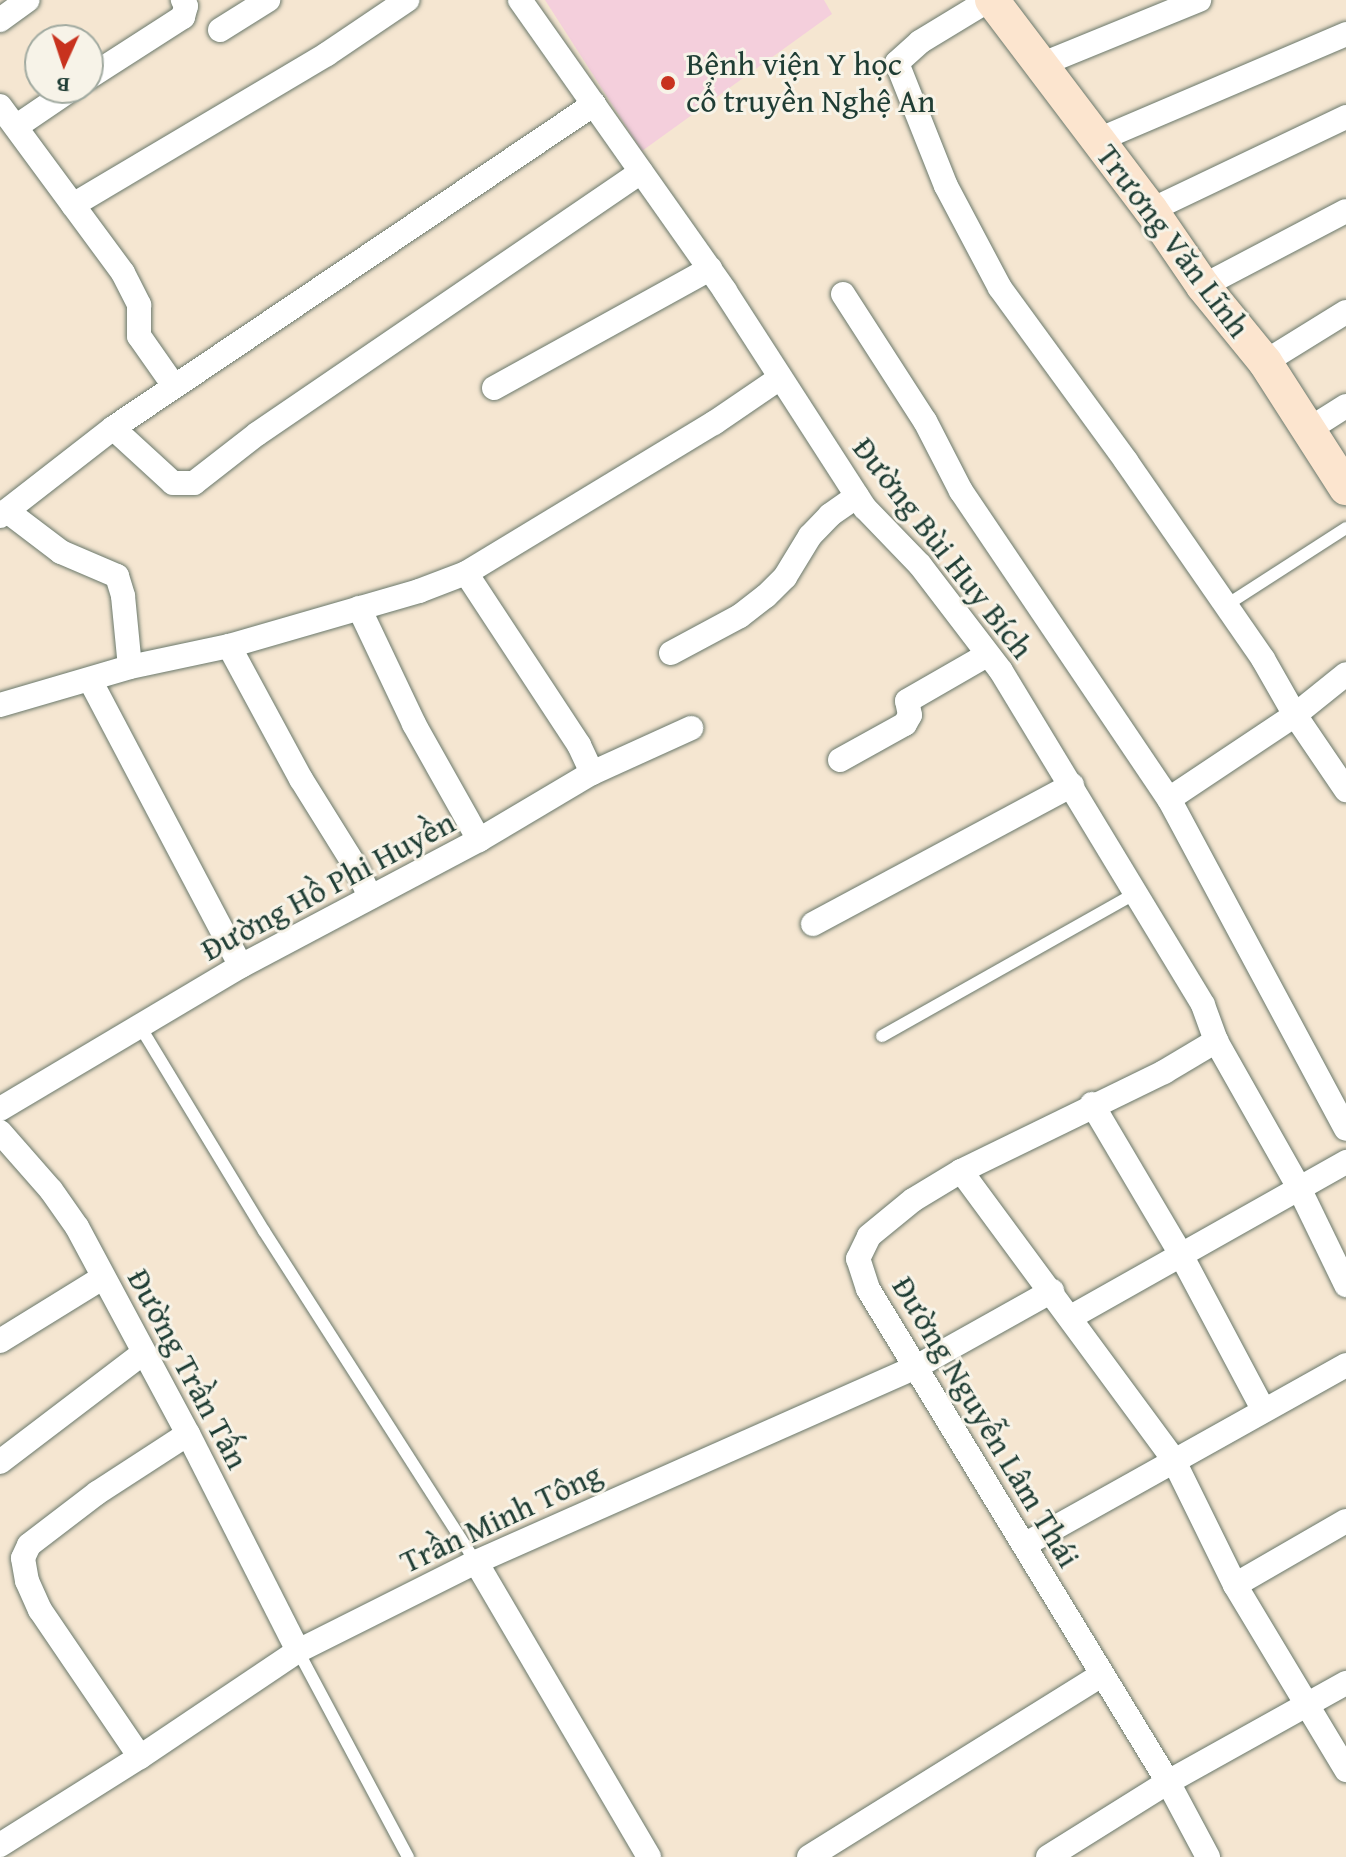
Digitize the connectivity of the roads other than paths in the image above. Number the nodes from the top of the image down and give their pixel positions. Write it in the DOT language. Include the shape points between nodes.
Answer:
graph roads {
  1 [pos="28,0"];
  2 [pos="183,0"];
  3 [pos="268,0"];
  4 [pos="407,0"];
  5 [pos="520,0"];
  6 [pos="990,0"];
  7 [pos="1199,0"];
  8 [pos="0,20"];
  9 [pos="220,30"];
  10 [pos="1346,34"];
  11 [pos="1040,65"];
  12 [pos="104,68"];
  13 [pos="49,104"];
  14 [pos="594,104"];
  15 [pos="0,106"];
  16 [pos="1346,117"];
  17 [pos="17,126"];
  18 [pos="1098,140"];
  19 [pos="641,172"];
  20 [pos="73,205"];
  21 [pos="1151,210"];
  22 [pos="1346,211"];
  23 [pos="710,269"];
  24 [pos="1203,286"];
  25 [pos="843,294"];
  26 [pos="1346,312"];
  27 [pos="1265,362"];
  28 [pos="780,378"];
  29 [pos="174,386"];
  30 [pos="494,388"];
  31 [pos="1346,406"];
  32 [pos="113,428"];
  33 [pos="1308,430"];
  34 [pos="1346,488"];
  35 [pos="857,496"];
  36 [pos="4,513"];
  37 [pos="1346,528"];
  38 [pos="466,573"];
  39 [pos="1225,606"];
  40 [pos="359,608"];
  41 [pos="229,646"];
  42 [pos="671,653"];
  43 [pos="987,655"];
  44 [pos="130,667"];
  45 [pos="1346,674"];
  46 [pos="90,680"];
  47 [pos="0,705"];
  48 [pos="1295,715"];
  49 [pos="691,728"];
  50 [pos="840,760"];
  51 [pos="592,773"];
  52 [pos="1072,785"];
  53 [pos="1346,790"];
  54 [pos="1169,799"];
  55 [pos="479,840"];
  56 [pos="1138,892"];
  57 [pos="370,897"];
  58 [pos="813,924"];
  59 [pos="241,966"];
  60 [pos="141,1028"];
  61 [pos="882,1036"];
  62 [pos="1216,1041"];
  63 [pos="1092,1104"];
  64 [pos="0,1109"];
  65 [pos="1346,1129"];
  66 [pos="0,1132"];
  67 [pos="1346,1162"];
  68 [pos="961,1171"];
  69 [pos="1299,1188"];
  70 [pos="1180,1253"];
  71 [pos="102,1278"];
  72 [pos="1346,1285"];
  73 [pos="1052,1291"];
  74 [pos="1071,1317"];
  75 [pos="0,1341"];
  76 [pos="143,1353"];
  77 [pos="1346,1365"];
  78 [pos="916,1367"];
  79 [pos="1263,1409"];
  80 [pos="188,1434"];
  81 [pos="1173,1459"];
  82 [pos="0,1462"];
  83 [pos="1346,1521"];
  84 [pos="1024,1545"];
  85 [pos="476,1562"];
  86 [pos="1235,1585"];
  87 [pos="298,1651"];
  88 [pos="1101,1675"];
  89 [pos="1346,1683"];
  90 [pos="1308,1706"];
  91 [pos="140,1757"];
  92 [pos="1346,1770"];
  93 [pos="1168,1782"];
  94 [pos="2,1839"];
  95 [pos="408,1857"];
  96 [pos="649,1857"];
  97 [pos="809,1857"];
  98 [pos="1048,1857"];
  99 [pos="1208,1857"];
  1 -- 8 [label="street"];
  2 -- 12 [label="street" via="183,17"];
  3 -- 9 [label="street"];
  4 -- 20 [label="street" via="327,54"];
  5 -- 14 [label="street, Đường Bùi Huy Bích"];
  6 -- 11 [label="street, Trương Văn Lĩnh"];
  6 -- 39 [label="street" via="906,53 897,63 901,78 946,186 1000,288"];
  7 -- 11 [label="street"];
  10 -- 18 [label="street"];
  11 -- 18 [label="street, Trương Văn Lĩnh"];
  13 -- 17 [label="street"];
  14 -- 19 [label="street, Đường Bùi Huy Bích"];
  14 -- 29 [label="street"];
  15 -- 17 [label="street"];
  16 -- 21 [label="street"];
  17 -- 20 [label="street"];
  18 -- 21 [label="street, Trương Văn Lĩnh"];
  19 -- 23 [label="street, Đường Bùi Huy Bích"];
  19 -- 32 [label="street" via="257,434 194,483 173,483"];
  20 -- 29 [label="street" via="135,293 139,336"];
  21 -- 24 [label="street, Trương Văn Lĩnh"];
  22 -- 24 [label="street"];
  23 -- 28 [label="street, Đường Bùi Huy Bích"];
  23 -- 30 [label="street"];
  24 -- 27 [label="street, Trương Văn Lĩnh"];
  25 -- 54 [label="street" via="925,421 961,491"];
  26 -- 27 [label="street"];
  27 -- 33 [label="street, Trương Văn Lĩnh"];
  28 -- 35 [label="street, Đường Bùi Huy Bích"];
  28 -- 38 [label="street"];
  29 -- 32 [label="street"];
  31 -- 33 [label="street"];
  32 -- 36 [label="street"];
  33 -- 34 [label="street, Trương Văn Lĩnh"];
  35 -- 42 [label="street" via="810,536 785,577 766,596"];
  35 -- 43 [label="street, Đường Bùi Huy Bích" via="941,590"];
  36 -- 44 [label="street" via="61,552 117,576"];
  37 -- 39 [label="lane"];
  38 -- 40 [label="street"];
  38 -- 51 [label="street"];
  39 -- 48 [label="street"];
  40 -- 41 [label="street"];
  40 -- 55 [label="street" via="414,724"];
  41 -- 44 [label="street"];
  41 -- 57 [label="street"];
  43 -- 50 [label="street" via="907,701 910,715 905,724"];
  43 -- 52 [label="street, Đường Bùi Huy Bích"];
  44 -- 46 [label="street"];
  45 -- 48 [label="street"];
  46 -- 47 [label="street"];
  46 -- 59 [label="street"];
  48 -- 53 [label="street"];
  48 -- 54 [label="street"];
  49 -- 51 [label="street, Đường Hồ Phi Huyền"];
  51 -- 55 [label="street, Đường Hồ Phi Huyền"];
  52 -- 56 [label="street, Đường Bùi Huy Bích"];
  52 -- 58 [label="street"];
  54 -- 65 [label="street"];
  55 -- 57 [label="street, Đường Hồ Phi Huyền"];
  56 -- 61 [label="lane"];
  56 -- 62 [label="street, Đường Bùi Huy Bích" via="1203,1005"];
  57 -- 59 [label="street, Đường Hồ Phi Huyền"];
  59 -- 60 [label="street, Đường Hồ Phi Huyền"];
  60 -- 64 [label="street, Đường Hồ Phi Huyền"];
  60 -- 85 [label="lane"];
  62 -- 63 [label="street, Đường Nguyễn Lâm Thái" via="1164,1072"];
  62 -- 69 [label="street, Đường Bùi Huy Bích"];
  63 -- 68 [label="street, Đường Nguyễn Lâm Thái"];
  63 -- 70 [label="street"];
  66 -- 71 [label="street, Đường Trần Tấn" via="77,1227"];
  67 -- 69 [label="street"];
  68 -- 73 [label="street"];
  68 -- 78 [label="street, Đường Nguyễn Lâm Thái" via="913,1200 869,1236 858,1259 868,1289"];
  69 -- 70 [label="street"];
  69 -- 72 [label="street, Đường Bùi Huy Bích"];
  70 -- 74 [label="street"];
  70 -- 79 [label="street"];
  71 -- 75 [label="street"];
  71 -- 76 [label="street, Đường Trần Tấn"];
  73 -- 74 [label="street"];
  73 -- 78 [label="street, Trần Minh Tông"];
  74 -- 81 [label="street"];
  76 -- 80 [label="street, Đường Trần Tấn"];
  76 -- 82 [label="street"];
  77 -- 79 [label="street"];
  78 -- 84 [label="street, Đường Nguyễn Lâm Thái"];
  78 -- 85 [label="street, Trần Minh Tông"];
  79 -- 81 [label="street"];
  80 -- 87 [label="street, Đường Trần Tấn"];
  80 -- 91 [label="street" via="97,1493 29,1545 23,1558 40,1610"];
  81 -- 84 [label="street"];
  81 -- 86 [label="street"];
  83 -- 86 [label="street"];
  84 -- 88 [label="street, Đường Nguyễn Lâm Thái"];
  85 -- 87 [label="street, Trần Minh Tông"];
  85 -- 96 [label="street"];
  86 -- 90 [label="street"];
  87 -- 91 [label="street, Trần Minh Tông"];
  87 -- 95 [label="lane"];
  88 -- 93 [label="street, Đường Nguyễn Lâm Thái"];
  88 -- 97 [label="street"];
  89 -- 90 [label="street"];
  90 -- 92 [label="street"];
  90 -- 93 [label="street"];
  91 -- 94 [label="street, Trần Minh Tông"];
  93 -- 98 [label="street"];
  93 -- 99 [label="street, Đường Nguyễn Lâm Thái"];
}
